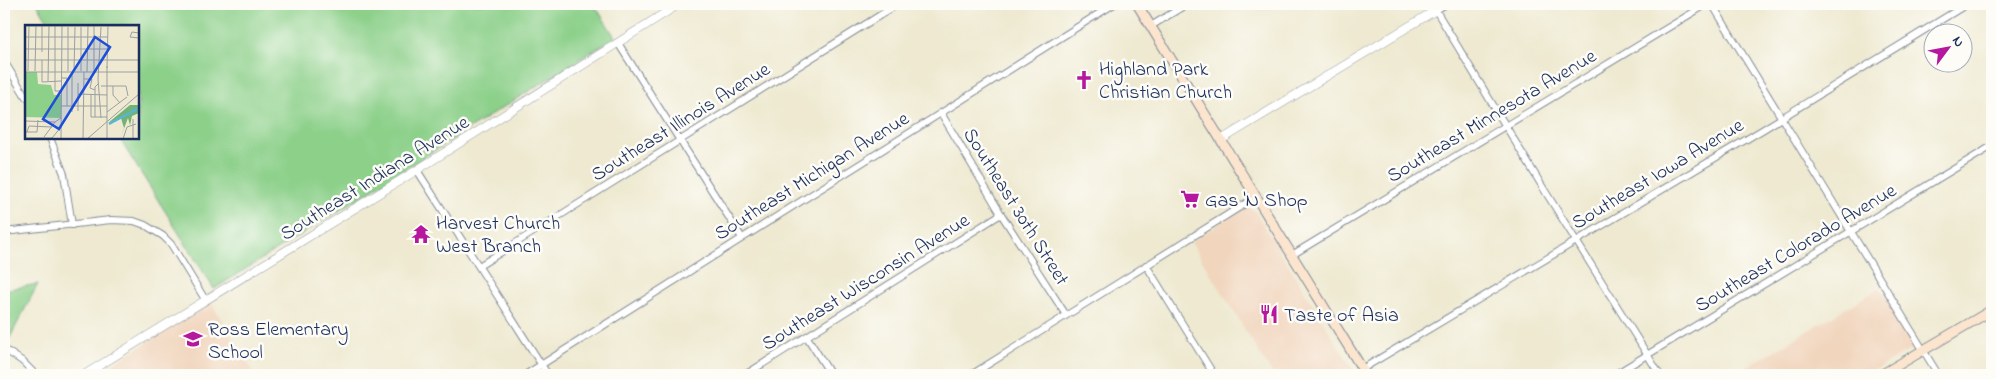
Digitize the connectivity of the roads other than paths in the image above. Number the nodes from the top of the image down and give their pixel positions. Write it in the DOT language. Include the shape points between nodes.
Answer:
graph roads {
  1 [pos="676,4"];
  2 [pos="898,4"];
  3 [pos="1114,4"];
  4 [pos="1137,4"];
  5 [pos="1187,4"];
  6 [pos="1446,4"];
  7 [pos="1707,4"];
  8 [pos="1712,4"];
  9 [pos="1966,4"];
  10 [pos="1989,4"];
  11 [pos="1434,7"];
  12 [pos="1992,10"];
  13 [pos="1151,26"];
  14 [pos="618,43"];
  15 [pos="4,60"];
  16 [pos="25,95"];
  17 [pos="941,112"];
  18 [pos="1782,118"];
  19 [pos="1505,126"];
  20 [pos="50,139"];
  21 [pos="680,140"];
  22 [pos="1221,140"];
  23 [pos="1992,146"];
  24 [pos="417,170"];
  25 [pos="1256,197"];
  26 [pos="1001,214"];
  27 [pos="72,225"];
  28 [pos="4,232"];
  29 [pos="1851,232"];
  30 [pos="742,238"];
  31 [pos="1575,240"];
  32 [pos="1292,255"];
  33 [pos="1146,265"];
  34 [pos="479,266"];
  35 [pos="206,301"];
  36 [pos="1992,310"];
  37 [pos="1066,315"];
  38 [pos="807,337"];
  39 [pos="4,350"];
  40 [pos="1924,350"];
  41 [pos="1648,355"];
  42 [pos="542,365"];
  43 [pos="1936,371"];
  44 [pos="1364,372"];
  45 [pos="36,375"];
  46 [pos="84,375"];
  47 [pos="525,375"];
  48 [pos="548,375"];
  49 [pos="745,375"];
  50 [pos="830,375"];
  51 [pos="970,375"];
  52 [pos="1214,375"];
  53 [pos="1614,375"];
  54 [pos="1660,375"];
  55 [pos="1881,375"];
  1 -- 14 [label="street, Southeast Indiana Avenue"];
  2 -- 21 [label="street, Southeast Illinois Avenue"];
  3 -- 17 [label="street, Southeast Michigan Avenue"];
  4 -- 13 [label="main road"];
  5 -- 13 [label="street"];
  6 -- 11 [label="street"];
  7 -- 19 [label="street, Southeast Minnesota Avenue"];
  8 -- 18 [label="street"];
  9 -- 18 [label="street, Southeast Iowa Avenue"];
  10 -- 12 [label="street"];
  11 -- 19 [label="street"];
  11 -- 22 [label="street"];
  13 -- 22 [label="main road"];
  14 -- 21 [label="street"];
  14 -- 24 [label="street, Southeast Indiana Avenue"];
  15 -- 16 [label="street"];
  17 -- 26 [label="street, Southeast 30th Street"];
  17 -- 30 [label="street, Southeast Michigan Avenue"];
  18 -- 29 [label="street"];
  18 -- 31 [label="street, Southeast Iowa Avenue"];
  19 -- 31 [label="street"];
  19 -- 32 [label="street, Southeast Minnesota Avenue"];
  20 -- 27 [label="street" via="64,174"];
  21 -- 30 [label="street"];
  21 -- 34 [label="street, Southeast Illinois Avenue"];
  22 -- 25 [label="main road"];
  23 -- 29 [label="street, Southeast Colorado Avenue"];
  24 -- 34 [label="street"];
  24 -- 35 [label="street, Southeast Indiana Avenue"];
  25 -- 32 [label="main road"];
  25 -- 33 [label="street"];
  26 -- 37 [label="street, Southeast 30th Street"];
  26 -- 38 [label="street, Southeast Wisconsin Avenue"];
  27 -- 28 [label="street"];
  27 -- 35 [label="street" via="121,220 153,228 171,244"];
  29 -- 40 [label="street"];
  29 -- 41 [label="street, Southeast Colorado Avenue"];
  30 -- 42 [label="street, Southeast Michigan Avenue"];
  31 -- 41 [label="street"];
  31 -- 44 [label="street, Southeast Iowa Avenue"];
  32 -- 44 [label="main road"];
  33 -- 37 [label="street"];
  33 -- 52 [label="street"];
  34 -- 42 [label="street"];
  35 -- 46 [label="street, Southeast Indiana Avenue"];
  36 -- 40 [label="main road"];
  37 -- 51 [label="street"];
  38 -- 49 [label="street, Southeast Wisconsin Avenue"];
  38 -- 50 [label="street"];
  39 -- 45 [label="street"];
  40 -- 43 [label="street"];
  40 -- 55 [label="main road"];
  41 -- 53 [label="street, Southeast Colorado Avenue"];
  41 -- 54 [label="street"];
  42 -- 47 [label="street, Southeast Michigan Avenue"];
  42 -- 48 [label="street"];
}
